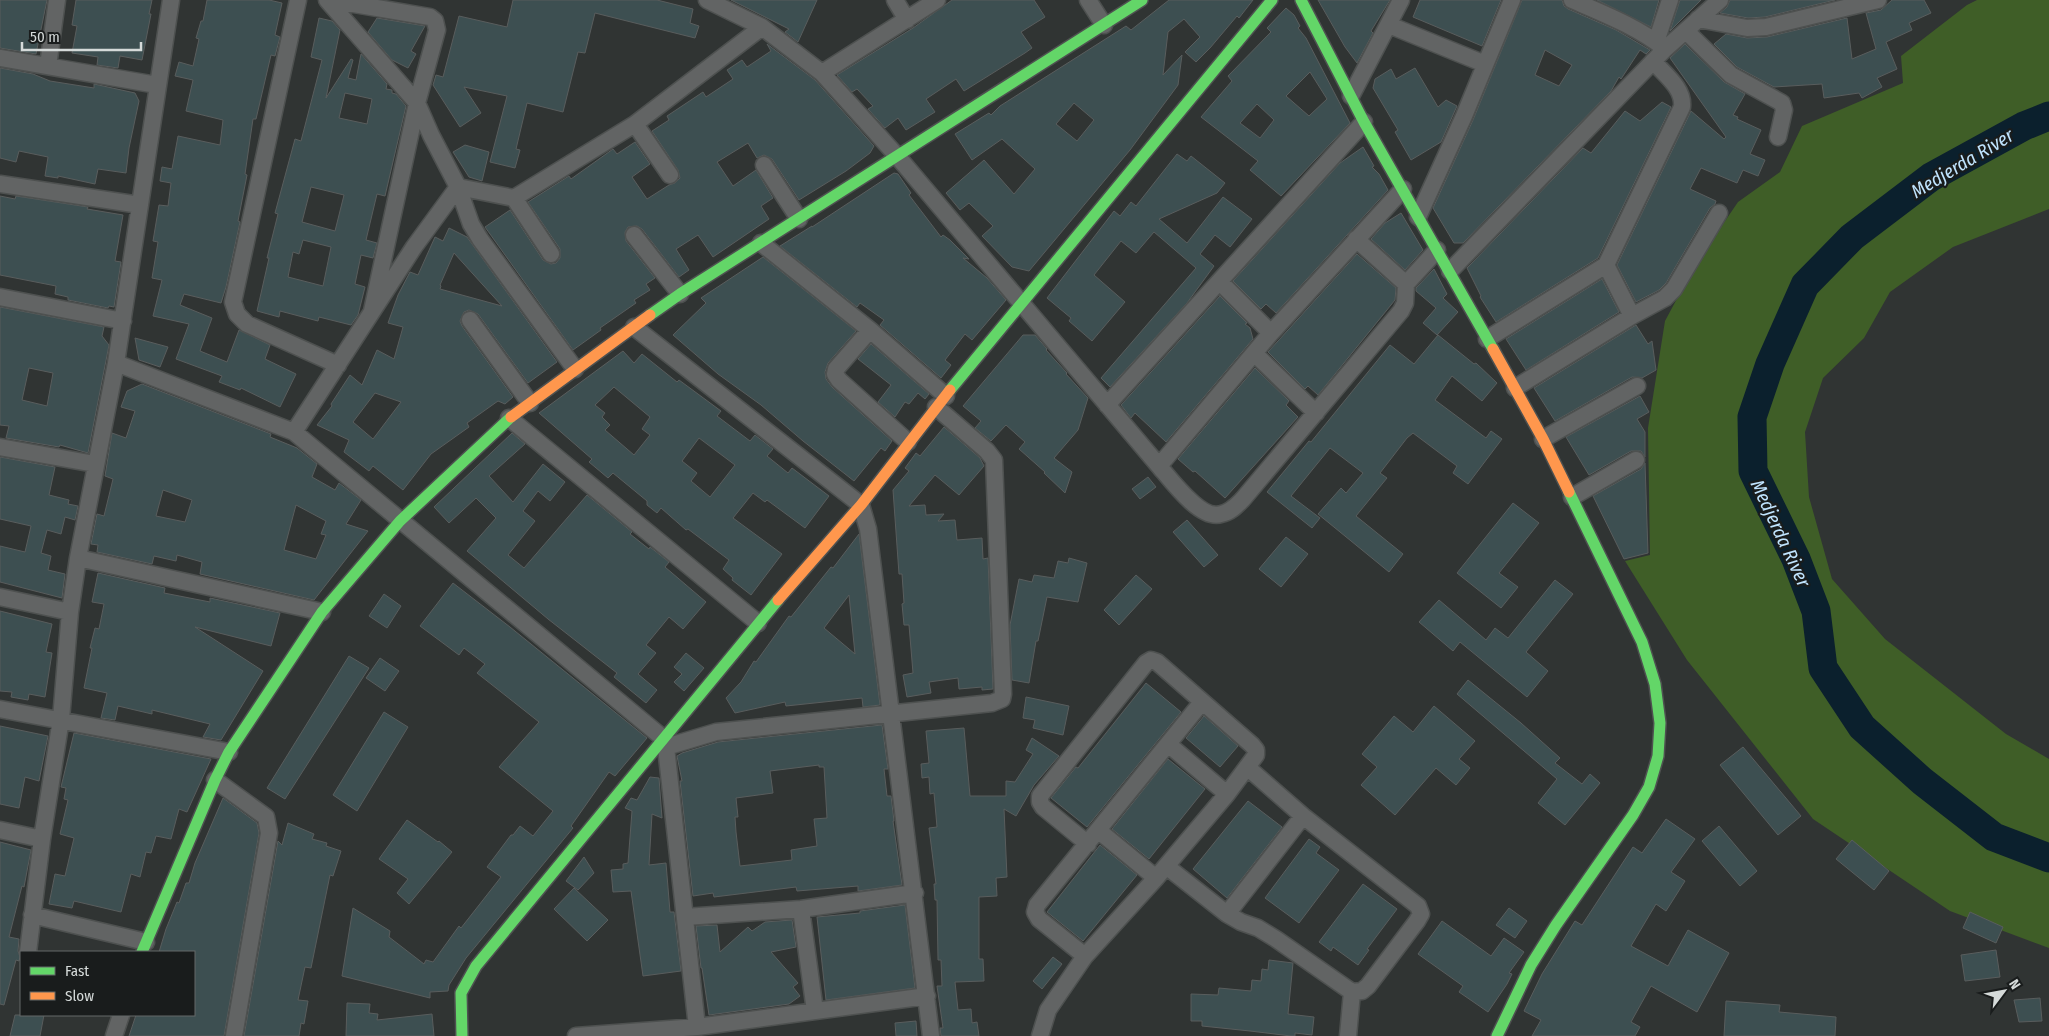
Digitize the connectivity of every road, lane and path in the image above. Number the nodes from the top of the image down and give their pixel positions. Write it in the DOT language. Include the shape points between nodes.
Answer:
graph roads {
  1 [pos="57,0"];
  2 [pos="171,0"];
  3 [pos="298,0"];
  4 [pos="328,0"];
  5 [pos="707,0"];
  6 [pos="895,0"];
  7 [pos="937,0"];
  8 [pos="1088,0"];
  9 [pos="1142,0"];
  10 [pos="1272,0"];
  11 [pos="1301,0"];
  12 [pos="1401,0"];
  13 [pos="1512,0"];
  14 [pos="1572,0"];
  15 [pos="1670,0"];
  16 [pos="1720,0"];
  17 [pos="1878,0"];
  18 [pos="1698,19"];
  19 [pos="907,20"];
  20 [pos="1104,24"];
  21 [pos="1389,25"];
  22 [pos="762,27"];
  23 [pos="1686,31"];
  24 [pos="1660,46"];
  25 [pos="0,58"];
  26 [pos="1653,61"];
  27 [pos="1485,64"];
  28 [pos="48,66"];
  29 [pos="822,73"];
  30 [pos="157,84"];
  31 [pos="1351,96"];
  32 [pos="416,103"];
  33 [pos="1364,122"];
  34 [pos="634,124"];
  35 [pos="1778,137"];
  36 [pos="898,157"];
  37 [pos="764,165"];
  38 [pos="670,175"];
  39 [pos="0,184"];
  40 [pos="458,187"];
  41 [pos="1403,189"];
  42 [pos="514,198"];
  43 [pos="140,205"];
  44 [pos="1719,213"];
  45 [pos="1418,217"];
  46 [pos="799,219"];
  47 [pos="634,235"];
  48 [pos="1356,239"];
  49 [pos="761,243"];
  50 [pos="1437,250"];
  51 [pos="551,254"];
  52 [pos="1606,265"];
  53 [pos="1450,271"];
  54 [pos="1220,282"];
  55 [pos="1406,284"];
  56 [pos="680,294"];
  57 [pos="0,297"];
  58 [pos="1021,302"];
  59 [pos="372,311"];
  60 [pos="1632,316"];
  61 [pos="470,320"];
  62 [pos="122,321"];
  63 [pos="634,326"];
  64 [pos="870,330"];
  65 [pos="1271,333"];
  66 [pos="1487,339"];
  67 [pos="1255,354"];
  68 [pos="116,363"];
  69 [pos="338,366"];
  70 [pos="575,369"];
  71 [pos="1637,386"];
  72 [pos="1515,388"];
  73 [pos="941,401"];
  74 [pos="530,403"];
  75 [pos="1107,405"];
  76 [pos="1316,413"];
  77 [pos="509,418"];
  78 [pos="294,432"];
  79 [pos="1543,439"];
  80 [pos="908,442"];
  81 [pos="0,447"];
  82 [pos="1636,460"];
  83 [pos="95,464"];
  84 [pos="1159,466"];
  85 [pos="1572,497"];
  86 [pos="861,505"];
  87 [pos="400,521"];
  88 [pos="78,558"];
  89 [pos="0,597"];
  90 [pos="70,612"];
  91 [pos="322,612"];
  92 [pos="758,623"];
  93 [pos="1202,702"];
  94 [pos="0,709"];
  95 [pos="891,713"];
  96 [pos="61,719"];
  97 [pos="664,743"];
  98 [pos="1168,744"];
  99 [pos="229,752"];
  100 [pos="1248,767"];
  101 [pos="215,780"];
  102 [pos="1227,794"];
  103 [pos="1303,816"];
  104 [pos="0,830"];
  105 [pos="1099,831"];
  106 [pos="42,839"];
  107 [pos="1088,844"];
  108 [pos="1161,872"];
  109 [pos="915,893"];
  110 [pos="801,909"];
  111 [pos="1227,914"];
  112 [pos="32,915"];
  113 [pos="685,917"];
  114 [pos="144,947"];
  115 [pos="28,951"];
  116 [pos="1085,956"];
  117 [pos="1352,992"];
  118 [pos="927,996"];
  119 [pos="815,1011"];
  120 [pos="121,1016"];
  121 [pos="697,1027"];
  122 [pos="114,1036"];
  123 [pos="234,1036"];
  124 [pos="462,1036"];
  125 [pos="576,1036"];
  126 [pos="931,1036"];
  127 [pos="1040,1036"];
  128 [pos="1348,1036"];
  129 [pos="1497,1036"];
  1 -- 28 [label="street"];
  2 -- 30 [label="street"];
  3 -- 69 [label="street" via="234,302 237,314 247,324"];
  4 -- 32 [label="street"];
  4 -- 32 [label="street" via="430,17 435,22 437,30"];
  5 -- 22 [label="street"];
  6 -- 19 [label="street"];
  7 -- 19 [label="street"];
  8 -- 20 [label="street"];
  9 -- 20 [label="street"];
  10 -- 58 [label="street"];
  11 -- 31 [label="street"];
  12 -- 21 [label="street"];
  13 -- 27 [label="street"];
  14 -- 24 [label="street"];
  15 -- 24 [label="street"];
  16 -- 18 [label="street"];
  17 -- 18 [label="street" via="1766,27 1747,28"];
  18 -- 23 [label="street"];
  19 -- 29 [label="street"];
  20 -- 36 [label="street"];
  21 -- 27 [label="street"];
  21 -- 31 [label="street"];
  22 -- 29 [label="street"];
  22 -- 34 [label="street"];
  23 -- 24 [label="street"];
  23 -- 35 [label="street" via="1731,75 1782,103 1784,110"];
  24 -- 26 [label="street"];
  25 -- 28 [label="street"];
  26 -- 52 [label="street" via="1679,90 1683,98 1682,107"];
  26 -- 53 [label="street"];
  27 -- 45 [label="street"];
  28 -- 30 [label="street"];
  29 -- 36 [label="street"];
  30 -- 43 [label="street"];
  31 -- 33 [label="street"];
  32 -- 40 [label="street"];
  32 -- 59 [label="street"];
  33 -- 41 [label="street"];
  33 -- 54 [label="street"];
  34 -- 38 [label="street"];
  34 -- 42 [label="street"];
  36 -- 46 [label="street"];
  36 -- 58 [label="street"];
  37 -- 46 [label="street"];
  39 -- 43 [label="street"];
  40 -- 42 [label="street"];
  40 -- 59 [label="street"];
  40 -- 70 [label="street" via="480,239"];
  41 -- 45 [label="street"];
  41 -- 48 [label="street"];
  42 -- 51 [label="street"];
  43 -- 62 [label="street"];
  44 -- 60 [label="street" via="1674,289 1665,298"];
  45 -- 50 [label="street"];
  46 -- 49 [label="street"];
  47 -- 56 [label="street"];
  48 -- 55 [label="street"];
  48 -- 65 [label="street"];
  49 -- 56 [label="street"];
  49 -- 64 [label="street"];
  50 -- 53 [label="street"];
  50 -- 55 [label="street"];
  52 -- 60 [label="street"];
  52 -- 66 [label="street"];
  53 -- 66 [label="street"];
  54 -- 65 [label="street"];
  54 -- 75 [label="street"];
  55 -- 76 [label="street" via="1401,311"];
  56 -- 63 [label="street"];
  57 -- 62 [label="street"];
  58 -- 73 [label="street"];
  58 -- 75 [label="street"];
  59 -- 69 [label="street"];
  60 -- 72 [label="street"];
  61 -- 74 [label="street"];
  62 -- 68 [label="street"];
  63 -- 70 [label="street"];
  63 -- 86 [label="street"];
  64 -- 73 [label="street"];
  64 -- 80 [label="street" via="835,374"];
  65 -- 67 [label="street"];
  66 -- 72 [label="street"];
  67 -- 76 [label="street"];
  67 -- 84 [label="street"];
  68 -- 78 [label="street"];
  68 -- 83 [label="street"];
  69 -- 78 [label="street"];
  70 -- 74 [label="street"];
  71 -- 79 [label="street"];
  72 -- 79 [label="street"];
  73 -- 80 [label="street"];
  73 -- 95 [label="street" via="994,460 1003,694 1002,699 992,703"];
  74 -- 77 [label="street"];
  75 -- 84 [label="street"];
  76 -- 84 [label="street" via="1244,498 1233,509 1220,515 1205,512 1192,503"];
  77 -- 87 [label="street"];
  77 -- 92 [label="street"];
  78 -- 87 [label="street"];
  79 -- 85 [label="street"];
  80 -- 86 [label="street"];
  81 -- 83 [label="street"];
  82 -- 85 [label="street"];
  83 -- 88 [label="street"];
  85 -- 129 [label="street" via="1642,642 1656,693 1660,723 1658,756 1649,787 1633,815 1531,965"];
  86 -- 92 [label="street"];
  86 -- 95 [label="street" via="868,529"];
  87 -- 91 [label="street"];
  87 -- 97 [label="street"];
  88 -- 90 [label="street"];
  88 -- 91 [label="street"];
  89 -- 90 [label="street"];
  90 -- 96 [label="street"];
  91 -- 99 [label="street"];
  92 -- 97 [label="street"];
  93 -- 98 [label="street"];
  93 -- 100 [label="street" via="1256,750"];
  93 -- 107 [label="street" via="1157,662 1151,660 1140,671 1040,796 1043,807"];
  94 -- 96 [label="street"];
  95 -- 97 [label="street" via="716,732"];
  95 -- 109 [label="street"];
  96 -- 99 [label="street"];
  96 -- 106 [label="street"];
  97 -- 113 [label="street"];
  97 -- 124 [label="street" via="476,966 461,992"];
  98 -- 102 [label="street"];
  98 -- 105 [label="street"];
  99 -- 101 [label="street"];
  100 -- 102 [label="street"];
  100 -- 103 [label="street"];
  101 -- 114 [label="street"];
  101 -- 123 [label="street" via="266,817 269,833"];
  102 -- 108 [label="street"];
  103 -- 111 [label="street"];
  103 -- 117 [label="street" via="1412,899 1421,914 1368,986 1362,991"];
  104 -- 106 [label="street"];
  105 -- 107 [label="street"];
  105 -- 108 [label="street"];
  106 -- 112 [label="street"];
  107 -- 116 [label="street" via="1037,905 1035,912"];
  108 -- 111 [label="street"];
  108 -- 116 [label="street"];
  109 -- 110 [label="street"];
  109 -- 118 [label="street"];
  110 -- 113 [label="street"];
  110 -- 119 [label="street"];
  111 -- 117 [label="street" via="1276,939"];
  112 -- 114 [label="street"];
  112 -- 115 [label="street"];
  113 -- 121 [label="street"];
  116 -- 127 [label="street" via="1048,1010"];
  117 -- 128 [label="street"];
  118 -- 119 [label="street"];
  118 -- 126 [label="street"];
  119 -- 121 [label="street"];
  120 -- 122 [label="street"];
  121 -- 125 [label="street"];
}
